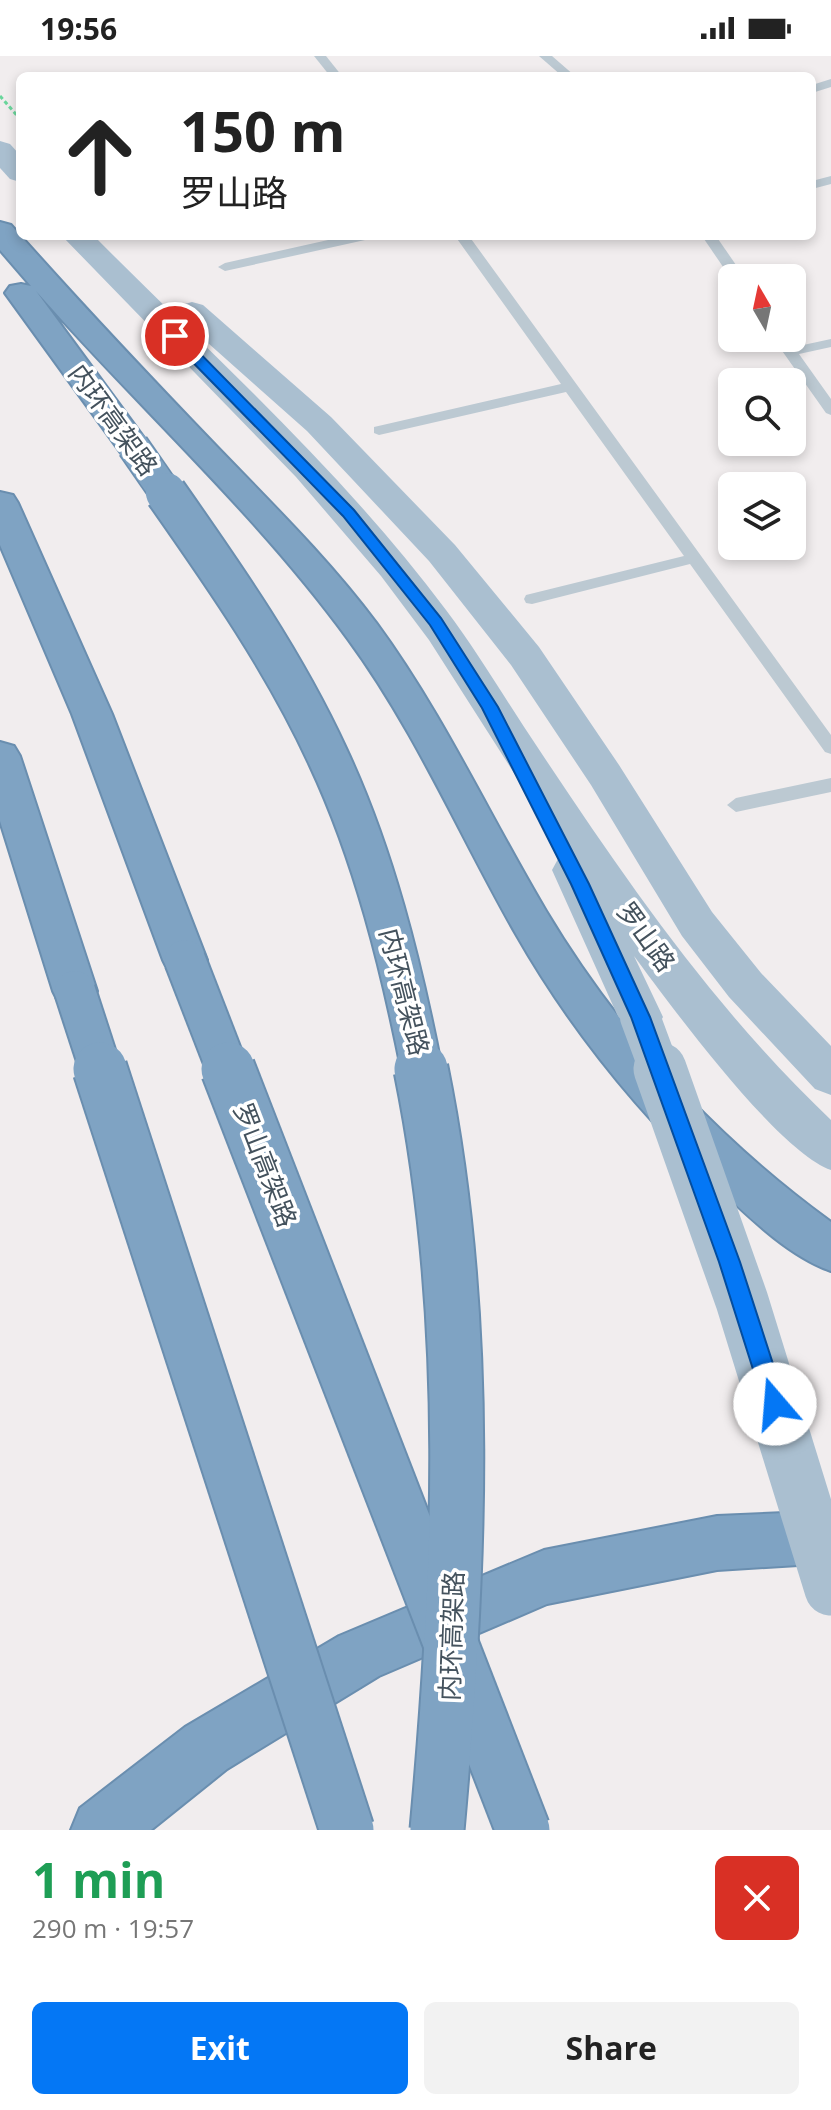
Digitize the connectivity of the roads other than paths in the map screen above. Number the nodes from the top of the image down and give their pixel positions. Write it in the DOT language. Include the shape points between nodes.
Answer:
graph roads {
  1 [pos="320,56"];
  2 [pos="545,56"];
  3 [pos="333,72"];
  4 [pos="564,72"];
  5 [pos="9,125"];
  6 [pos="16,156"];
  7 [pos="0,231"];
  8 [pos="81,240"];
  9 [pos="117,240"];
  10 [pos="347,240"];
  11 [pos="465,240"];
  12 [pos="712,240"];
  13 [pos="0,261"];
  14 [pos="728,264"];
  15 [pos="225,267"];
  16 [pos="831,343"];
  17 [pos="806,348"];
  18 [pos="790,352"];
  19 [pos="572,386"];
  20 [pos="831,410"];
  21 [pos="379,430"];
  22 [pos="0,503"];
  23 [pos="695,558"];
  24 [pos="532,599"];
  25 [pos="490,707"];
  26 [pos="831,748"];
  27 [pos="0,756"];
  28 [pos="831,785"];
  29 [pos="736,805"];
  30 [pos="831,1076"];
  31 [pos="831,1150"];
  32 [pos="831,1250"];
  33 [pos="831,1537"];
  34 [pos="831,1589"];
  35 [pos="102,1830"];
  36 [pos="347,1830"];
  37 [pos="437,1830"];
  38 [pos="523,1830"];
  1 -- 3 [label="lane"];
  2 -- 4 [label="lane"];
  5 -- 6 [label="main road"];
  7 -- 32 [label="highway" via="319,577 363,633 410,704 532,923 604,1033 656,1097 719,1161"];
  8 -- 25 [label="main road, 罗山路" via="348,513 435,622"];
  9 -- 30 [label="main road" via="319,424 442,553 525,656 697,924 745,985"];
  10 -- 15 [label="lane"];
  11 -- 19 [label="lane"];
  12 -- 14 [label="lane"];
  13 -- 37 [label="highway, 内环高架路, bridge" via="217,566 290,682 329,758 387,922 429,1106 454,1319 457,1508 448,1722"];
  16 -- 17 [label="lane"];
  18 -- 20 [label="lane"];
  19 -- 21 [label="lane"];
  19 -- 23 [label="lane"];
  22 -- 38 [label="highway, 罗山高架路, bridge" via="92,714"];
  23 -- 24 [label="lane"];
  23 -- 26 [label="lane"];
  25 -- 31 [label="main road, 罗山路" via="687,993"];
  25 -- 34 [label="main road, bridge" via="640,1017 729,1262"];
  27 -- 36 [label="highway, bridge"];
  28 -- 29 [label="lane"];
  33 -- 35 [label="highway" via="717,1543 544,1577 359,1656 206,1748"];
}
